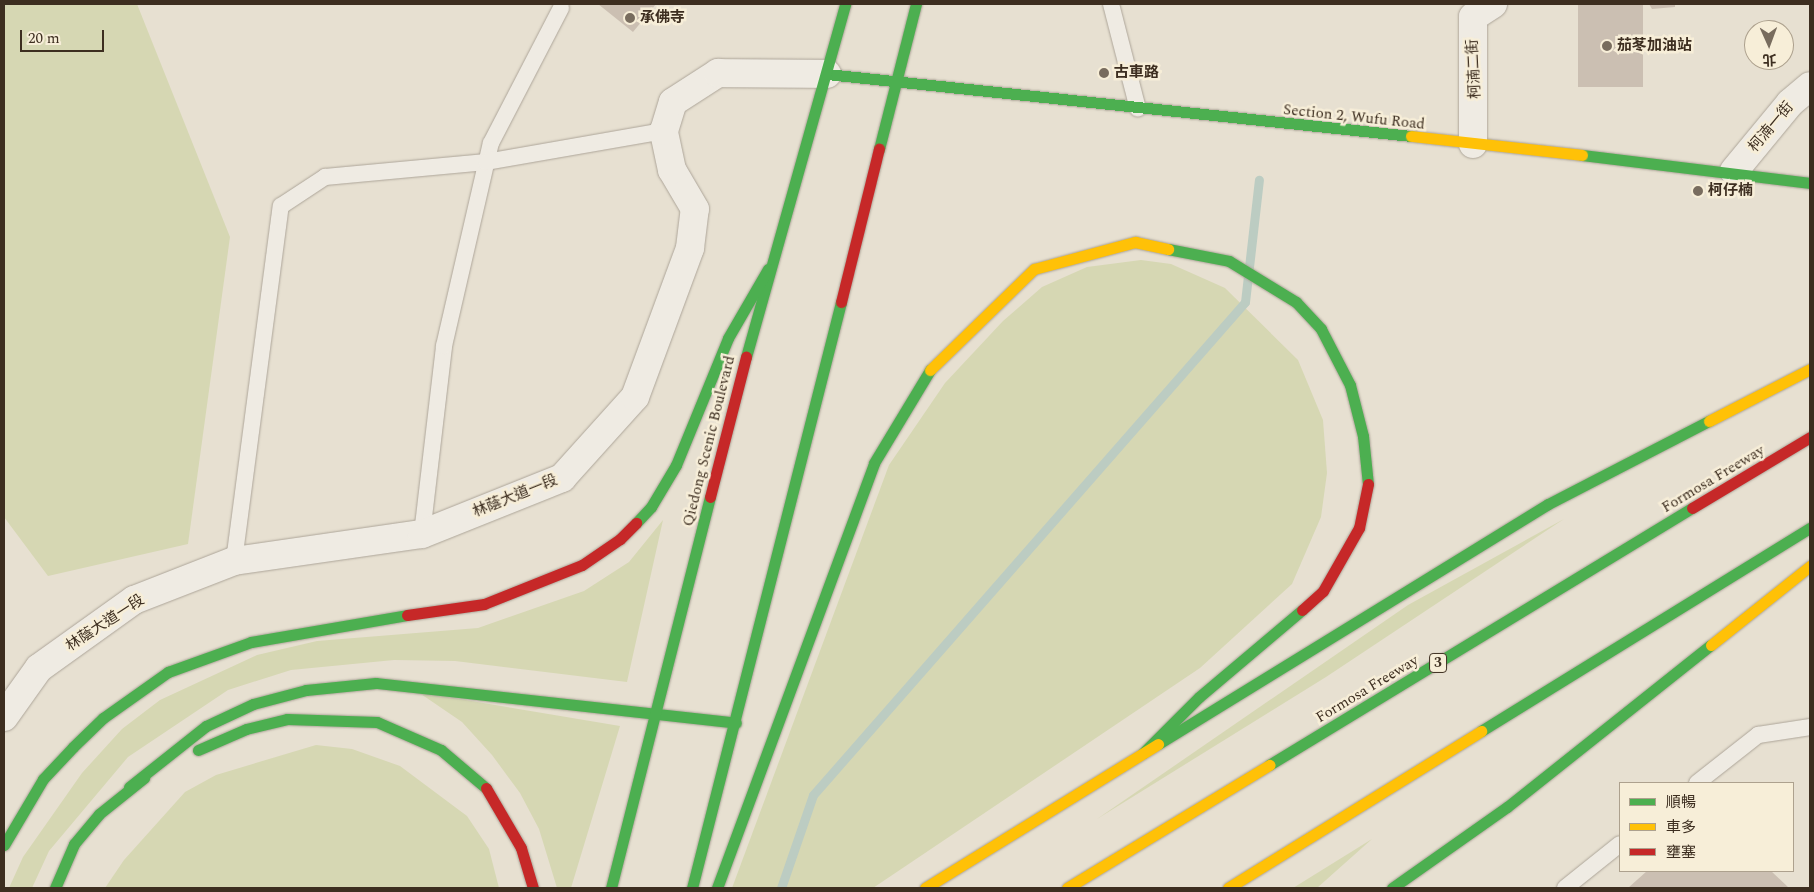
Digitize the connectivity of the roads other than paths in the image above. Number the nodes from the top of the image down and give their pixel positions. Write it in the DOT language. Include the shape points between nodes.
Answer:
graph roads {
  1 [pos="845,4"];
  2 [pos="916,4"];
  3 [pos="1112,4"];
  4 [pos="1493,4"];
  5 [pos="561,8"];
  6 [pos="827,74"];
  7 [pos="895,84"];
  8 [pos="1810,86"];
  9 [pos="1138,110"];
  10 [pos="664,131"];
  11 [pos="1473,144"];
  12 [pos="486,162"];
  13 [pos="1734,171"];
  14 [pos="1810,183"];
  15 [pos="768,269"];
  16 [pos="1810,368"];
  17 [pos="1810,437"];
  18 [pos="1810,528"];
  19 [pos="422,534"];
  20 [pos="234,561"];
  21 [pos="1810,566"];
  22 [pos="656,712"];
  23 [pos="4,717"];
  24 [pos="736,723"];
  25 [pos="1810,727"];
  26 [pos="1143,752"];
  27 [pos="1698,782"];
  28 [pos="128,787"];
  29 [pos="4,845"];
  30 [pos="1619,845"];
  31 [pos="54,888"];
  32 [pos="534,888"];
  33 [pos="611,888"];
  34 [pos="692,888"];
  35 [pos="717,888"];
  36 [pos="925,888"];
  37 [pos="1067,888"];
  38 [pos="1228,888"];
  39 [pos="1392,888"];
  40 [pos="1565,888"];
  1 -- 6 [label="main road, Qiedong Scenic Boulevard"];
  2 -- 7 [label="main road"];
  3 -- 9 [label="lane"];
  4 -- 11 [label="street, 柯湳二街" via="1473,17"];
  5 -- 12 [label="lane" via="491,143"];
  6 -- 7 [label="main road, Section 2, Wufu Road"];
  6 -- 10 [label="street, 林蔭大道一段" via="718,72 673,102"];
  6 -- 15 [label="main road, Qiedong Scenic Boulevard"];
  7 -- 9 [label="main road, Section 2, Wufu Road"];
  7 -- 24 [label="main road"];
  8 -- 13 [label="street, 柯湳一街" via="1790,103"];
  9 -- 11 [label="main road, Section 2, Wufu Road"];
  10 -- 12 [label="lane"];
  10 -- 19 [label="street, 林蔭大道一段" via="672,170 695,209 690,248 635,397 562,478"];
  11 -- 13 [label="main road, Section 2, Wufu Road"];
  12 -- 19 [label="lane" via="444,346"];
  12 -- 20 [label="lane" via="325,177 281,206"];
  13 -- 14 [label="main road, Section 2, Wufu Road"];
  15 -- 22 [label="main road, Qiedong Scenic Boulevard"];
  15 -- 29 [label="main road" via="728,338 676,465 651,507 620,540 582,565 484,604 297,632 251,642 168,672 103,718 73,747 43,779"];
  16 -- 26 [label="main road" via="1548,504"];
  17 -- 37 [label="main road, Formosa Freeway / 3"];
  18 -- 38 [label="main road"];
  19 -- 20 [label="street, 林蔭大道一段"];
  20 -- 23 [label="street, 林蔭大道一段" via="134,600 38,668"];
  21 -- 39 [label="main road" via="1507,807"];
  22 -- 24 [label="main road"];
  22 -- 28 [label="main road" via="376,682 306,690 253,704 206,726"];
  22 -- 33 [label="main road, Qiedong Scenic Boulevard"];
  24 -- 34 [label="main road"];
  25 -- 27 [label="lane" via="1758,735"];
  26 -- 35 [label="main road" via="1199,697 1267,644 1323,591 1350,548 1367,506 1367,459 1350,384 1321,329 1296,302 1229,261 1135,242 1034,269 933,366 874,463"];
  26 -- 36 [label="main road"];
  28 -- 31 [label="main road" via="74,844"];
  28 -- 32 [label="main road" via="208,746 266,723 316,717 378,722 441,750 490,791 521,848"];
  30 -- 40 [label="lane"];
}
